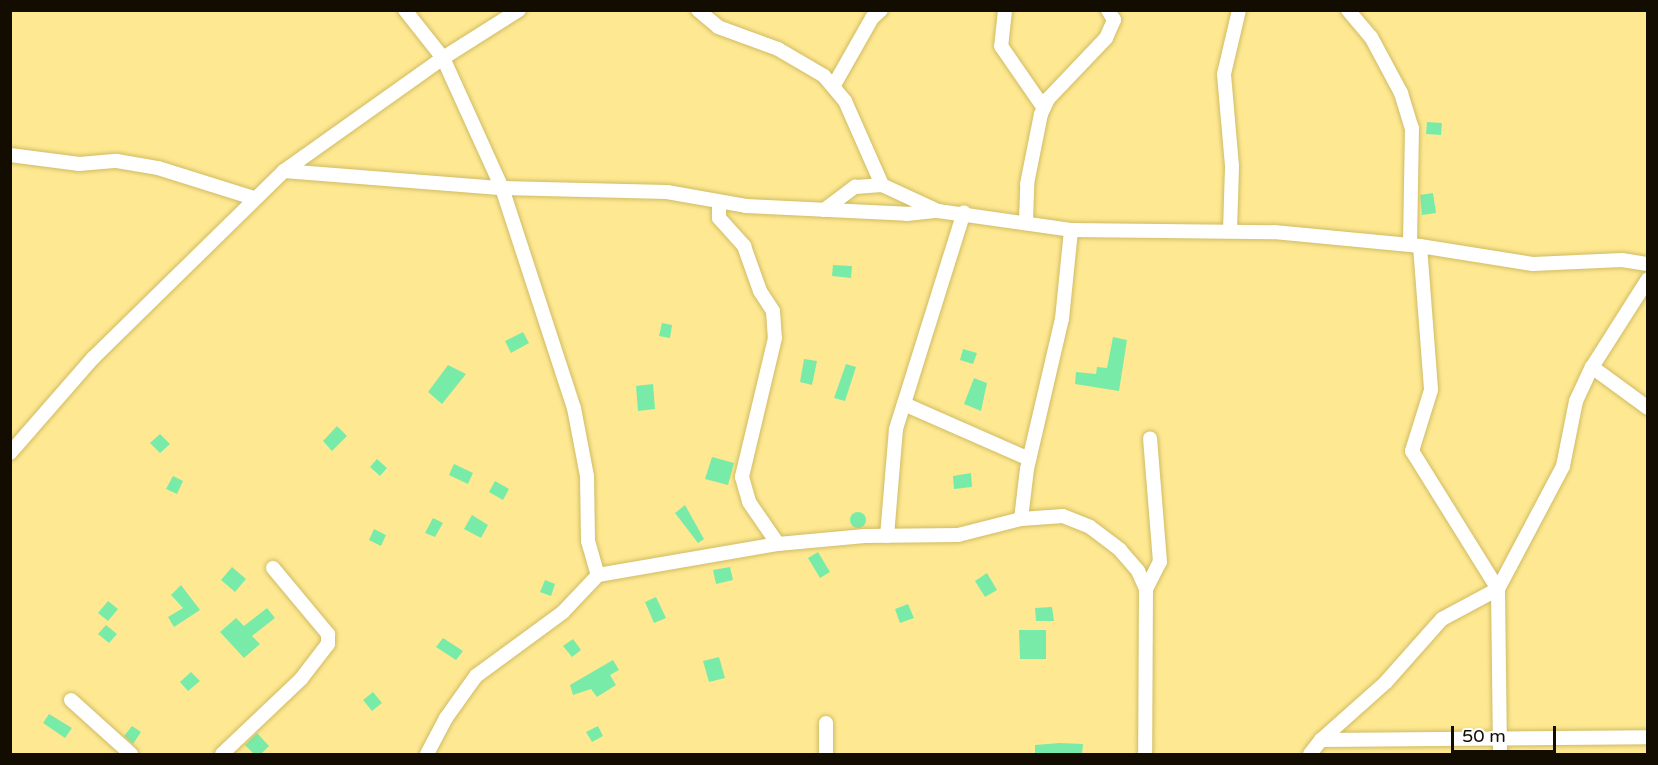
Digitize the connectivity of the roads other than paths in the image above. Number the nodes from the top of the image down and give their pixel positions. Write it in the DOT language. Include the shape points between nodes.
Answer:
graph roads {
  1 [pos="405,10"];
  2 [pos="519,10"];
  3 [pos="698,10"];
  4 [pos="881,10"];
  5 [pos="1005,10"];
  6 [pos="1108,10"];
  7 [pos="1239,10"];
  8 [pos="1348,10"];
  9 [pos="443,58"];
  10 [pos="834,85"];
  11 [pos="1044,108"];
  12 [pos="10,155"];
  13 [pos="284,171"];
  14 [pos="882,185"];
  15 [pos="502,188"];
  16 [pos="254,198"];
  17 [pos="719,203"];
  18 [pos="824,210"];
  19 [pos="938,211"];
  20 [pos="964,212"];
  21 [pos="1026,221"];
  22 [pos="1071,230"];
  23 [pos="1230,231"];
  24 [pos="1415,246"];
  25 [pos="1647,264"];
  26 [pos="1647,279"];
  27 [pos="1592,367"];
  28 [pos="904,404"];
  29 [pos="1647,408"];
  30 [pos="1149,438"];
  31 [pos="10,453"];
  32 [pos="1029,459"];
  33 [pos="1021,519"];
  34 [pos="887,536"];
  35 [pos="778,544"];
  36 [pos="273,568"];
  37 [pos="598,575"];
  38 [pos="1146,589"];
  39 [pos="1498,589"];
  40 [pos="72,700"];
  41 [pos="826,723"];
  42 [pos="1647,737"];
  43 [pos="1500,738"];
  44 [pos="1321,740"];
  45 [pos="131,754"];
  46 [pos="222,754"];
  47 [pos="427,754"];
  48 [pos="826,754"];
  49 [pos="1145,754"];
  50 [pos="1311,754"];
  51 [pos="1500,754"];
  1 -- 9 [label="street"];
  2 -- 9 [label="street"];
  3 -- 10 [label="street" via="718,27 778,49"];
  4 -- 10 [label="street" via="872,18"];
  5 -- 11 [label="street" via="1001,46"];
  6 -- 11 [label="street" via="1114,20 1106,38"];
  7 -- 23 [label="street" via="1224,74 1232,166"];
  8 -- 24 [label="street" via="1371,37 1401,93 1412,128"];
  9 -- 13 [label="street"];
  9 -- 15 [label="street"];
  10 -- 14 [label="street"];
  11 -- 21 [label="street" via="1031,154"];
  12 -- 16 [label="street" via="79,164 117,161 159,168"];
  13 -- 15 [label="street"];
  13 -- 16 [label="street"];
  14 -- 18 [label="street" via="855,187"];
  14 -- 19 [label="street"];
  15 -- 17 [label="street" via="656,191"];
  15 -- 37 [label="street" via="574,408 587,476 588,542"];
  16 -- 31 [label="street" via="93,358"];
  17 -- 18 [label="street"];
  17 -- 35 [label="street" via="719,218 744,246 760,291 773,311 775,338 742,477 749,502"];
  18 -- 19 [label="street" via="908,214"];
  19 -- 20 [label="street"];
  20 -- 21 [label="street"];
  20 -- 28 [label="street"];
  21 -- 22 [label="street"];
  22 -- 23 [label="street"];
  22 -- 32 [label="street" via="1062,319"];
  23 -- 24 [label="street"];
  24 -- 25 [label="street" via="1533,264 1622,260"];
  24 -- 39 [label="street" via="1431,390 1412,451"];
  26 -- 27 [label="street"];
  27 -- 29 [label="street"];
  27 -- 39 [label="street" via="1576,401 1563,466"];
  28 -- 32 [label="street"];
  28 -- 34 [label="street" via="896,429"];
  30 -- 38 [label="street" via="1160,562"];
  32 -- 33 [label="street"];
  33 -- 34 [label="street" via="958,535"];
  33 -- 38 [label="street" via="1063,516 1090,527 1120,550 1138,571"];
  34 -- 35 [label="street"];
  35 -- 37 [label="street"];
  36 -- 46 [label="street" via="328,634 328,644 301,679"];
  37 -- 47 [label="street" via="563,612 476,676 446,718"];
  38 -- 49 [label="street"];
  39 -- 43 [label="street"];
  39 -- 44 [label="street" via="1442,619 1386,682"];
  40 -- 45 [label="street"];
  41 -- 48 [label="street"];
  42 -- 43 [label="street"];
  43 -- 44 [label="street"];
  43 -- 51 [label="street"];
  44 -- 50 [label="street"];
}
